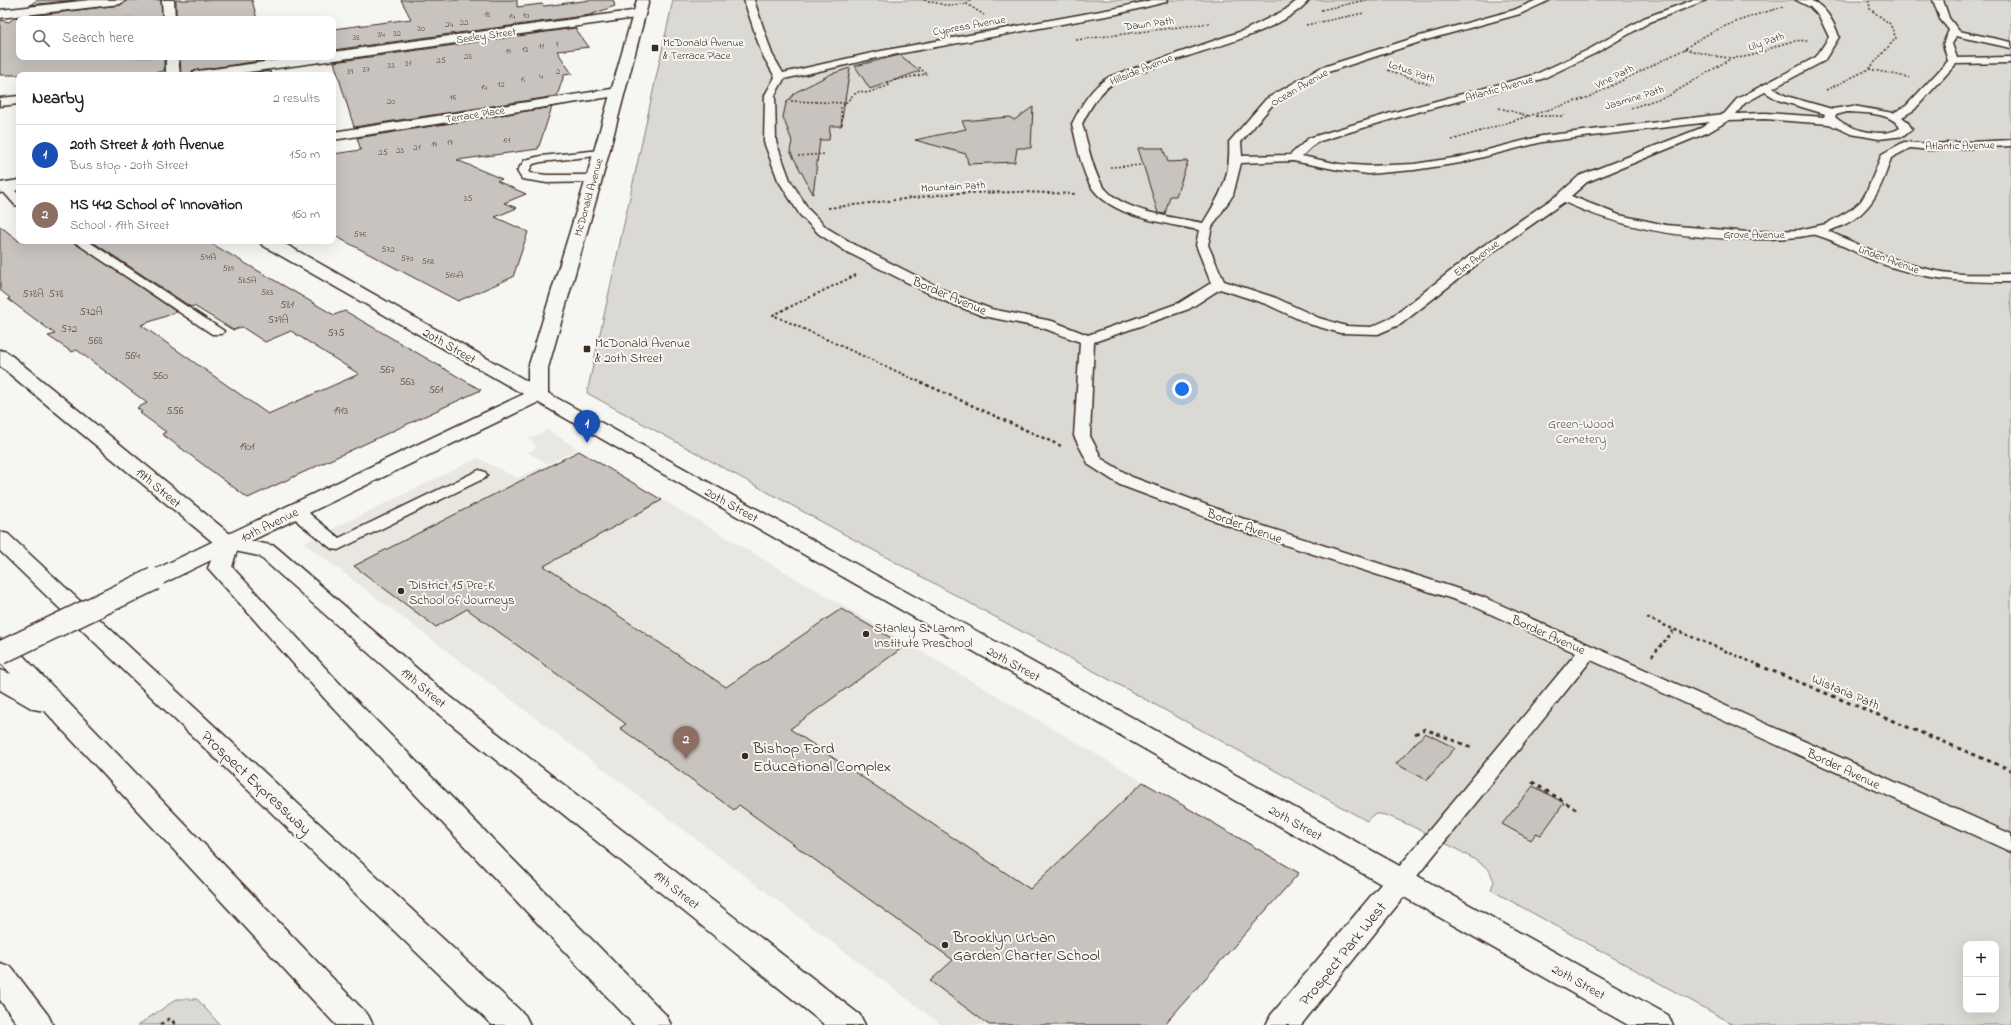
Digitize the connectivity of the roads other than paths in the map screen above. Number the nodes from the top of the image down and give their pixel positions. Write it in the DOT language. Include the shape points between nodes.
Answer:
graph roads {
  1 [pos="16,0"];
  2 [pos="120,0"];
  3 [pos="168,0"];
  4 [pos="749,0"];
  5 [pos="1163,0"];
  6 [pos="1304,0"];
  7 [pos="1545,0"];
  8 [pos="1701,0"];
  9 [pos="1938,0"];
  10 [pos="1803,1"];
  11 [pos="641,7"];
  12 [pos="0,13"];
  13 [pos="169,16"];
  14 [pos="1954,33"];
  15 [pos="2011,45"];
  16 [pos="336,56"];
  17 [pos="172,60"];
  18 [pos="307,60"];
  19 [pos="2011,60"];
  20 [pos="1953,62"];
  21 [pos="173,72"];
  22 [pos="220,72"];
  23 [pos="780,77"];
  24 [pos="1766,88"];
  25 [pos="618,92"];
  26 [pos="16,100"];
  27 [pos="0,102"];
  28 [pos="1727,116"];
  29 [pos="1831,117"];
  30 [pos="1894,117"];
  31 [pos="1897,135"];
  32 [pos="336,136"];
  33 [pos="2011,143"];
  34 [pos="1908,144"];
  35 [pos="602,153"];
  36 [pos="1293,158"];
  37 [pos="1236,160"];
  38 [pos="594,179"];
  39 [pos="8,186"];
  40 [pos="1563,197"];
  41 [pos="16,198"];
  42 [pos="1206,227"];
  43 [pos="1817,231"];
  44 [pos="84,244"];
  45 [pos="273,244"];
  46 [pos="2011,278"];
  47 [pos="1218,284"];
  48 [pos="217,331"];
  49 [pos="1087,340"];
  50 [pos="0,356"];
  51 [pos="538,395"];
  52 [pos="479,475"];
  53 [pos="297,510"];
  54 [pos="0,539"];
  55 [pos="228,543"];
  56 [pos="0,647"];
  57 [pos="1588,651"];
  58 [pos="0,653"];
  59 [pos="0,678"];
  60 [pos="60,713"];
  61 [pos="2011,844"];
  62 [pos="1401,880"];
  63 [pos="0,976"];
  64 [pos="37,1025"];
  65 [pos="357,1025"];
  66 [pos="514,1025"];
  67 [pos="655,1025"];
  68 [pos="849,1025"];
  69 [pos="1282,1025"];
  70 [pos="1657,1025"];
  1 -- 12 [label="main road"];
  2 -- 12 [label="main road"];
  3 -- 13 [label="main road"];
  4 -- 23 [label="lane" via="767,54"];
  5 -- 23 [label="lane, Cypress Avenue" via="1117,11 881,54"];
  6 -- 42 [label="lane, Hillside Avenue" via="1274,20 1109,80 1091,97 1077,124 1096,184 1113,202 1152,216"];
  7 -- 37 [label="lane, Ocean Avenue" via="1517,12 1423,38 1324,70 1270,100 1235,142"];
  8 -- 36 [label="lane, Atlantic Avenue" via="1647,20 1591,52 1538,77 1313,140"];
  9 -- 14 [label="lane"];
  10 -- 24 [label="lane" via="1821,12 1832,26 1834,37 1820,59"];
  11 -- 16 [label="main road, Seeley Street"];
  11 -- 25 [label="main road, McDonald Avenue"];
  14 -- 15 [label="lane"];
  14 -- 20 [label="lane" via="1948,40 1947,49"];
  17 -- 21 [label="main road"];
  18 -- 22 [label="main road"];
  19 -- 20 [label="lane"];
  20 -- 30 [label="lane" via="1910,108"];
  23 -- 49 [label="lane, Border Avenue" via="770,95 770,142 784,180 804,212 822,231 947,297 981,310 1047,324"];
  24 -- 28 [label="lane" via="1741,101"];
  24 -- 29 [label="lane" via="1782,98"];
  25 -- 32 [label="main road, Terrace Place"];
  25 -- 35 [label="main road, McDonald Avenue"];
  26 -- 27 [label="main road"];
  28 -- 29 [label="lane"];
  28 -- 36 [label="lane" via="1542,139 1460,160 1414,168 1368,170"];
  28 -- 40 [label="lane, Elm Avenue" via="1705,130 1583,179"];
  29 -- 30 [label="lane" via="1844,110 1859,109"];
  29 -- 31 [label="lane" via="1838,126 1860,133"];
  30 -- 31 [label="lane" via="1906,125 1906,129"];
  31 -- 34 [label="lane"];
  33 -- 34 [label="lane, Atlantic Avenue" via="1930,147"];
  34 -- 43 [label="lane, Grove Avenue" via="1886,156 1878,179 1863,207 1834,226"];
  35 -- 38 [label="main road, McDonald Avenue"];
  35 -- 38 [label="lane" via="535,160 526,165 523,171 526,176 538,178"];
  36 -- 37 [label="lane"];
  37 -- 42 [label="lane, Ocean Avenue" via="1226,195"];
  38 -- 51 [label="main road, McDonald Avenue" via="538,368"];
  39 -- 41 [label="lane"];
  40 -- 43 [label="lane, Grove Avenue" via="1624,221 1689,231 1760,235"];
  40 -- 47 [label="lane, Elm Avenue" via="1485,250 1396,321 1373,331 1345,330 1314,321 1271,301"];
  42 -- 47 [label="lane, Ocean Avenue" via="1202,245"];
  43 -- 46 [label="lane, Linden Avenue" via="1900,265 1925,272 1949,277"];
  44 -- 48 [label="lane"];
  45 -- 51 [label="main road, 20th Street"];
  47 -- 49 [label="lane" via="1184,306"];
  49 -- 57 [label="lane, Border Avenue" via="1082,436 1095,462 1126,481 1254,529 1477,601"];
  50 -- 55 [label="main road, 19th Street"];
  51 -- 53 [label="main road, 10th Avenue"];
  51 -- 62 [label="main road, 20th Street"];
  52 -- 53 [label="lane" via="338,545"];
  53 -- 55 [label="main road, 10th Avenue"];
  54 -- 66 [label="main road, Prospect Expressway"];
  55 -- 58 [label="main road, 10th Avenue, bridge"];
  55 -- 67 [label="main road" via="220,568 334,693"];
  55 -- 68 [label="main road, 19th Street" via="267,551 434,697"];
  56 -- 60 [label="main road"];
  57 -- 61 [label="lane, Border Avenue"];
  57 -- 62 [label="lane"];
  59 -- 60 [label="main road"];
  60 -- 65 [label="main road"];
  62 -- 69 [label="main road, Prospect Park West"];
  62 -- 70 [label="main road, 20th Street"];
  63 -- 64 [label="main road"];
}
